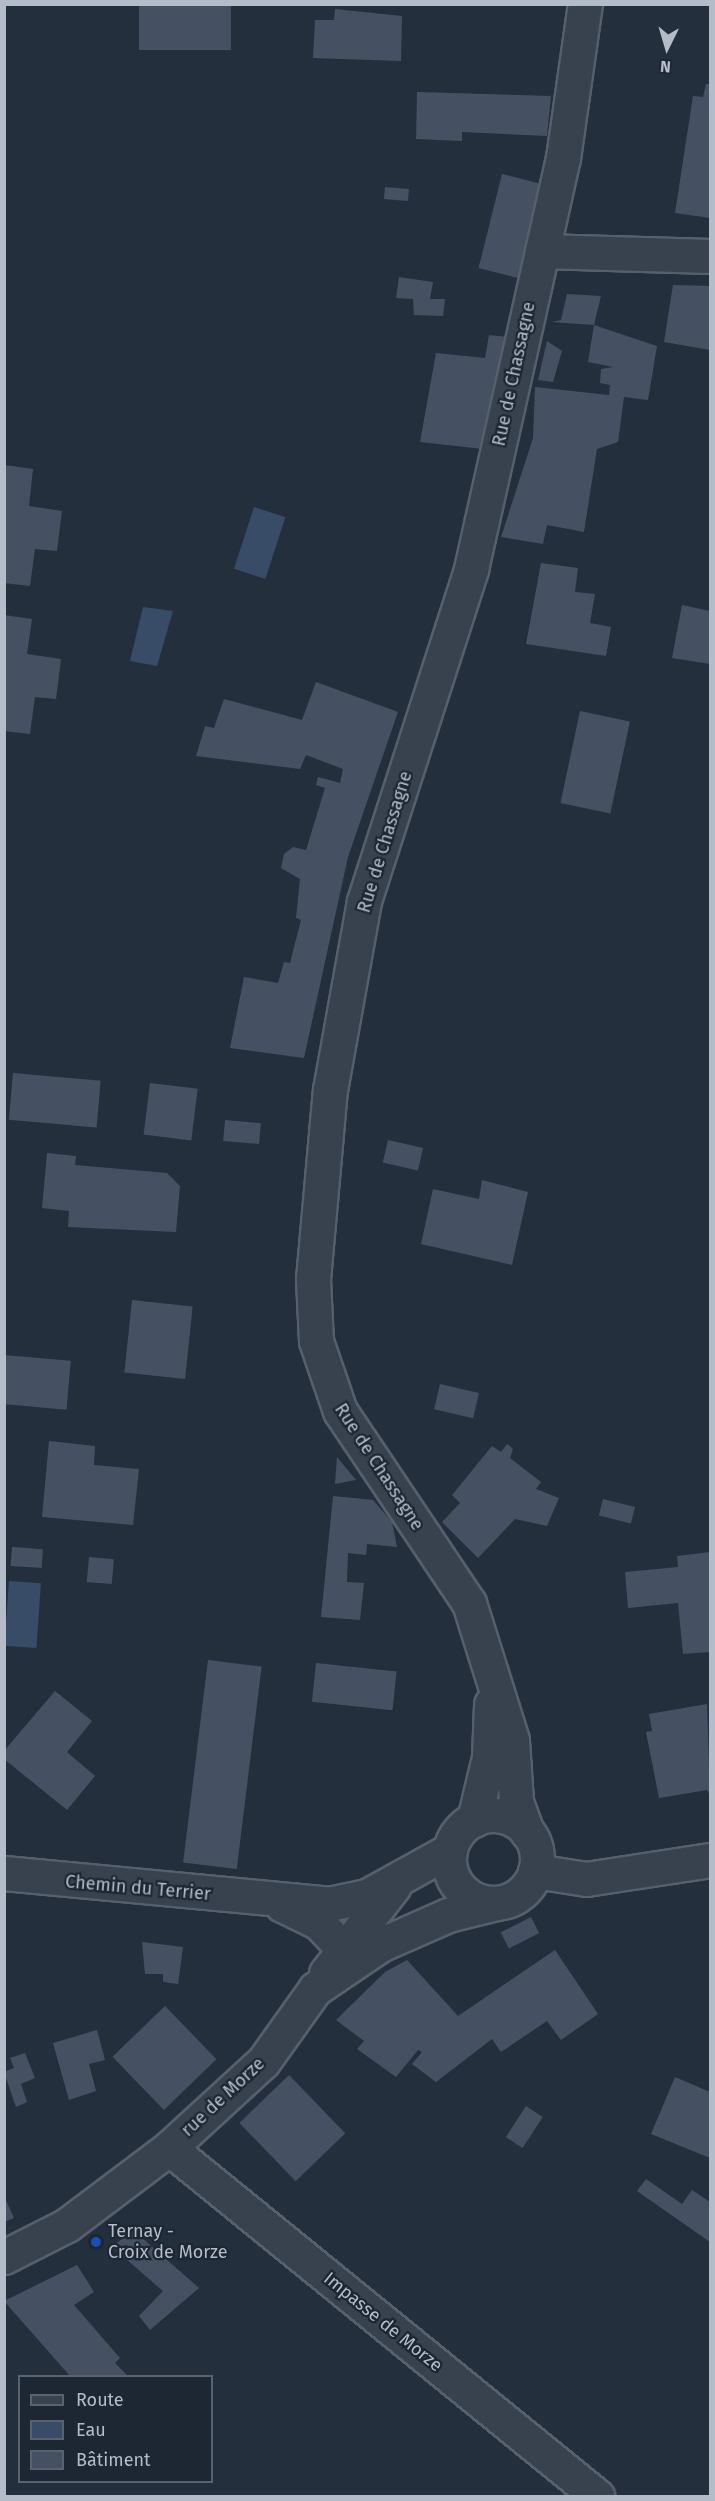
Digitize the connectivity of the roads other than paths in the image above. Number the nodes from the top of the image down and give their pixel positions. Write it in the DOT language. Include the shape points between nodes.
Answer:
graph roads {
  1 [pos="585,4"];
  2 [pos="542,251"];
  3 [pos="711,256"];
  4 [pos="491,1688"];
  5 [pos="474,1820"];
  6 [pos="527,1832"];
  7 [pos="450,1850"];
  8 [pos="711,1860"];
  9 [pos="535,1870"];
  10 [pos="4,1873"];
  11 [pos="399,1881"];
  12 [pos="273,1900"];
  13 [pos="497,1903"];
  14 [pos="354,1952"];
  15 [pos="169,2148"];
  16 [pos="4,2257"];
  17 [pos="597,2496"];
  1 -- 2 [label="street, Rue de Chassagne" via="563,158"];
  2 -- 3 [label="street"];
  2 -- 4 [label="street, Rue de Chassagne" via="471,569 364,901 330,1090 313,1279 316,1341 340,1411 469,1603"];
  4 -- 5 [label="street" via="489,1757"];
  4 -- 6 [label="street" via="512,1740 516,1801"];
  5 -- 6 [label="street" via="508,1818"];
  5 -- 7 [label="street" via="458,1832"];
  6 -- 9 [label="street" via="537,1857"];
  7 -- 11 [label="street"];
  7 -- 13 [label="street" via="452,1876 460,1888 470,1897"];
  8 -- 9 [label="street" via="586,1879"];
  9 -- 13 [label="street" via="521,1892"];
  10 -- 12 [label="street, Chemin du Terrier"];
  11 -- 12 [label="street, Chemin du Terrier" via="367,1896 329,1904"];
  11 -- 14 [label="street, rue de Morze"];
  12 -- 14 [label="street" via="319,1923"];
  13 -- 14 [label="street" via="448,1915"];
  14 -- 15 [label="street, rue de Morze" via="315,1989 263,2062"];
  15 -- 16 [label="street, rue de Morze" via="67,2226"];
  15 -- 17 [label="street, Impasse de Morze"];
}
